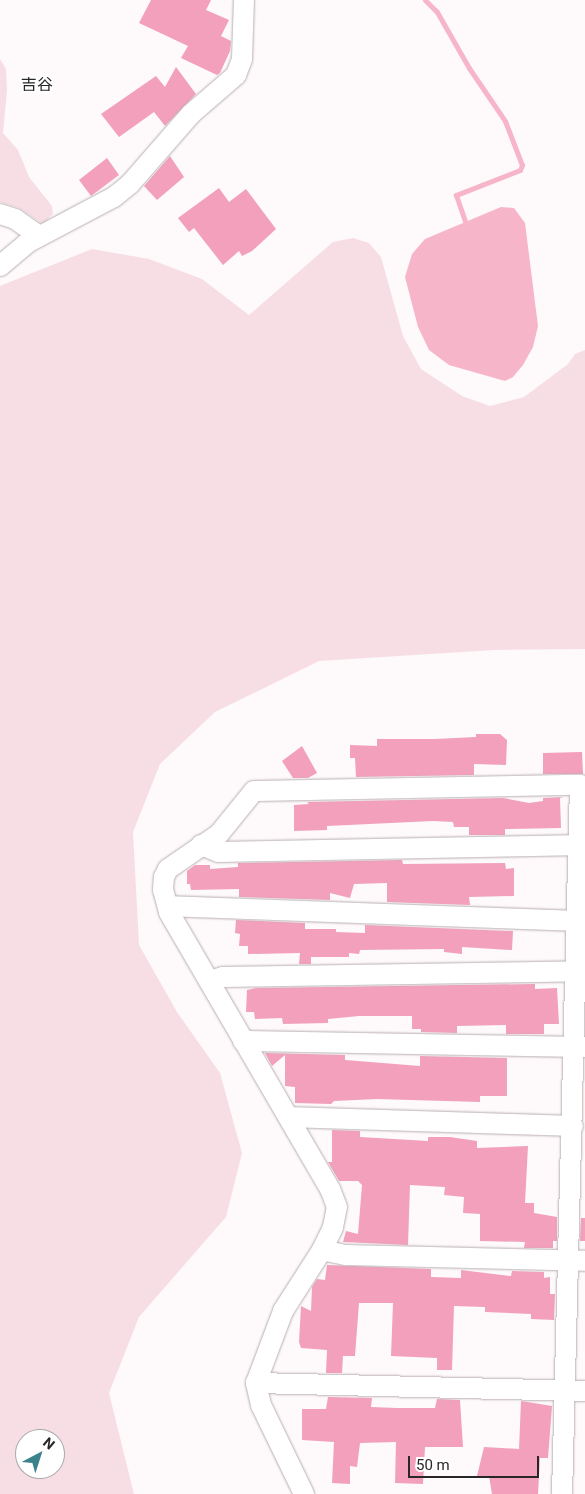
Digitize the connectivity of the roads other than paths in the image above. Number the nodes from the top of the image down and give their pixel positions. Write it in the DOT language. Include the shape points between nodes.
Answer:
graph roads {
  1 [pos="244,0"];
  2 [pos="0,214"];
  3 [pos="39,236"];
  4 [pos="0,266"];
  5 [pos="201,845"];
  6 [pos="581,845"];
  7 [pos="168,906"];
  8 [pos="579,911"];
  9 [pos="580,971"];
  10 [pos="209,981"];
  11 [pos="243,1041"];
  12 [pos="579,1047"];
  13 [pos="289,1117"];
  14 [pos="577,1119"];
  15 [pos="322,1250"];
  16 [pos="576,1260"];
  17 [pos="256,1383"];
  18 [pos="575,1391"];
  19 [pos="304,1494"];
  20 [pos="562,1494"];
  1 -- 3 [label="street" via="242,59 236,75 191,114 130,184 114,197"];
  2 -- 3 [label="street" via="15,219"];
  3 -- 4 [label="street"];
  5 -- 6 [label="street" via="218,852"];
  5 -- 6 [label="street" via="219,834 254,791 580,785"];
  5 -- 7 [label="street" via="168,869 163,890"];
  6 -- 8 [label="street"];
  7 -- 8 [label="street"];
  7 -- 10 [label="street"];
  8 -- 9 [label="street"];
  9 -- 10 [label="street" via="223,977"];
  9 -- 12 [label="street"];
  10 -- 11 [label="street"];
  11 -- 12 [label="street"];
  11 -- 13 [label="street"];
  12 -- 14 [label="street"];
  13 -- 14 [label="street"];
  13 -- 15 [label="street" via="337,1207 334,1227"];
  14 -- 16 [label="street"];
  15 -- 16 [label="street" via="346,1255"];
  15 -- 17 [label="street" via="283,1311"];
  16 -- 18 [label="street"];
  17 -- 18 [label="street"];
  17 -- 19 [label="street" via="262,1405"];
  18 -- 20 [label="street"];
}
